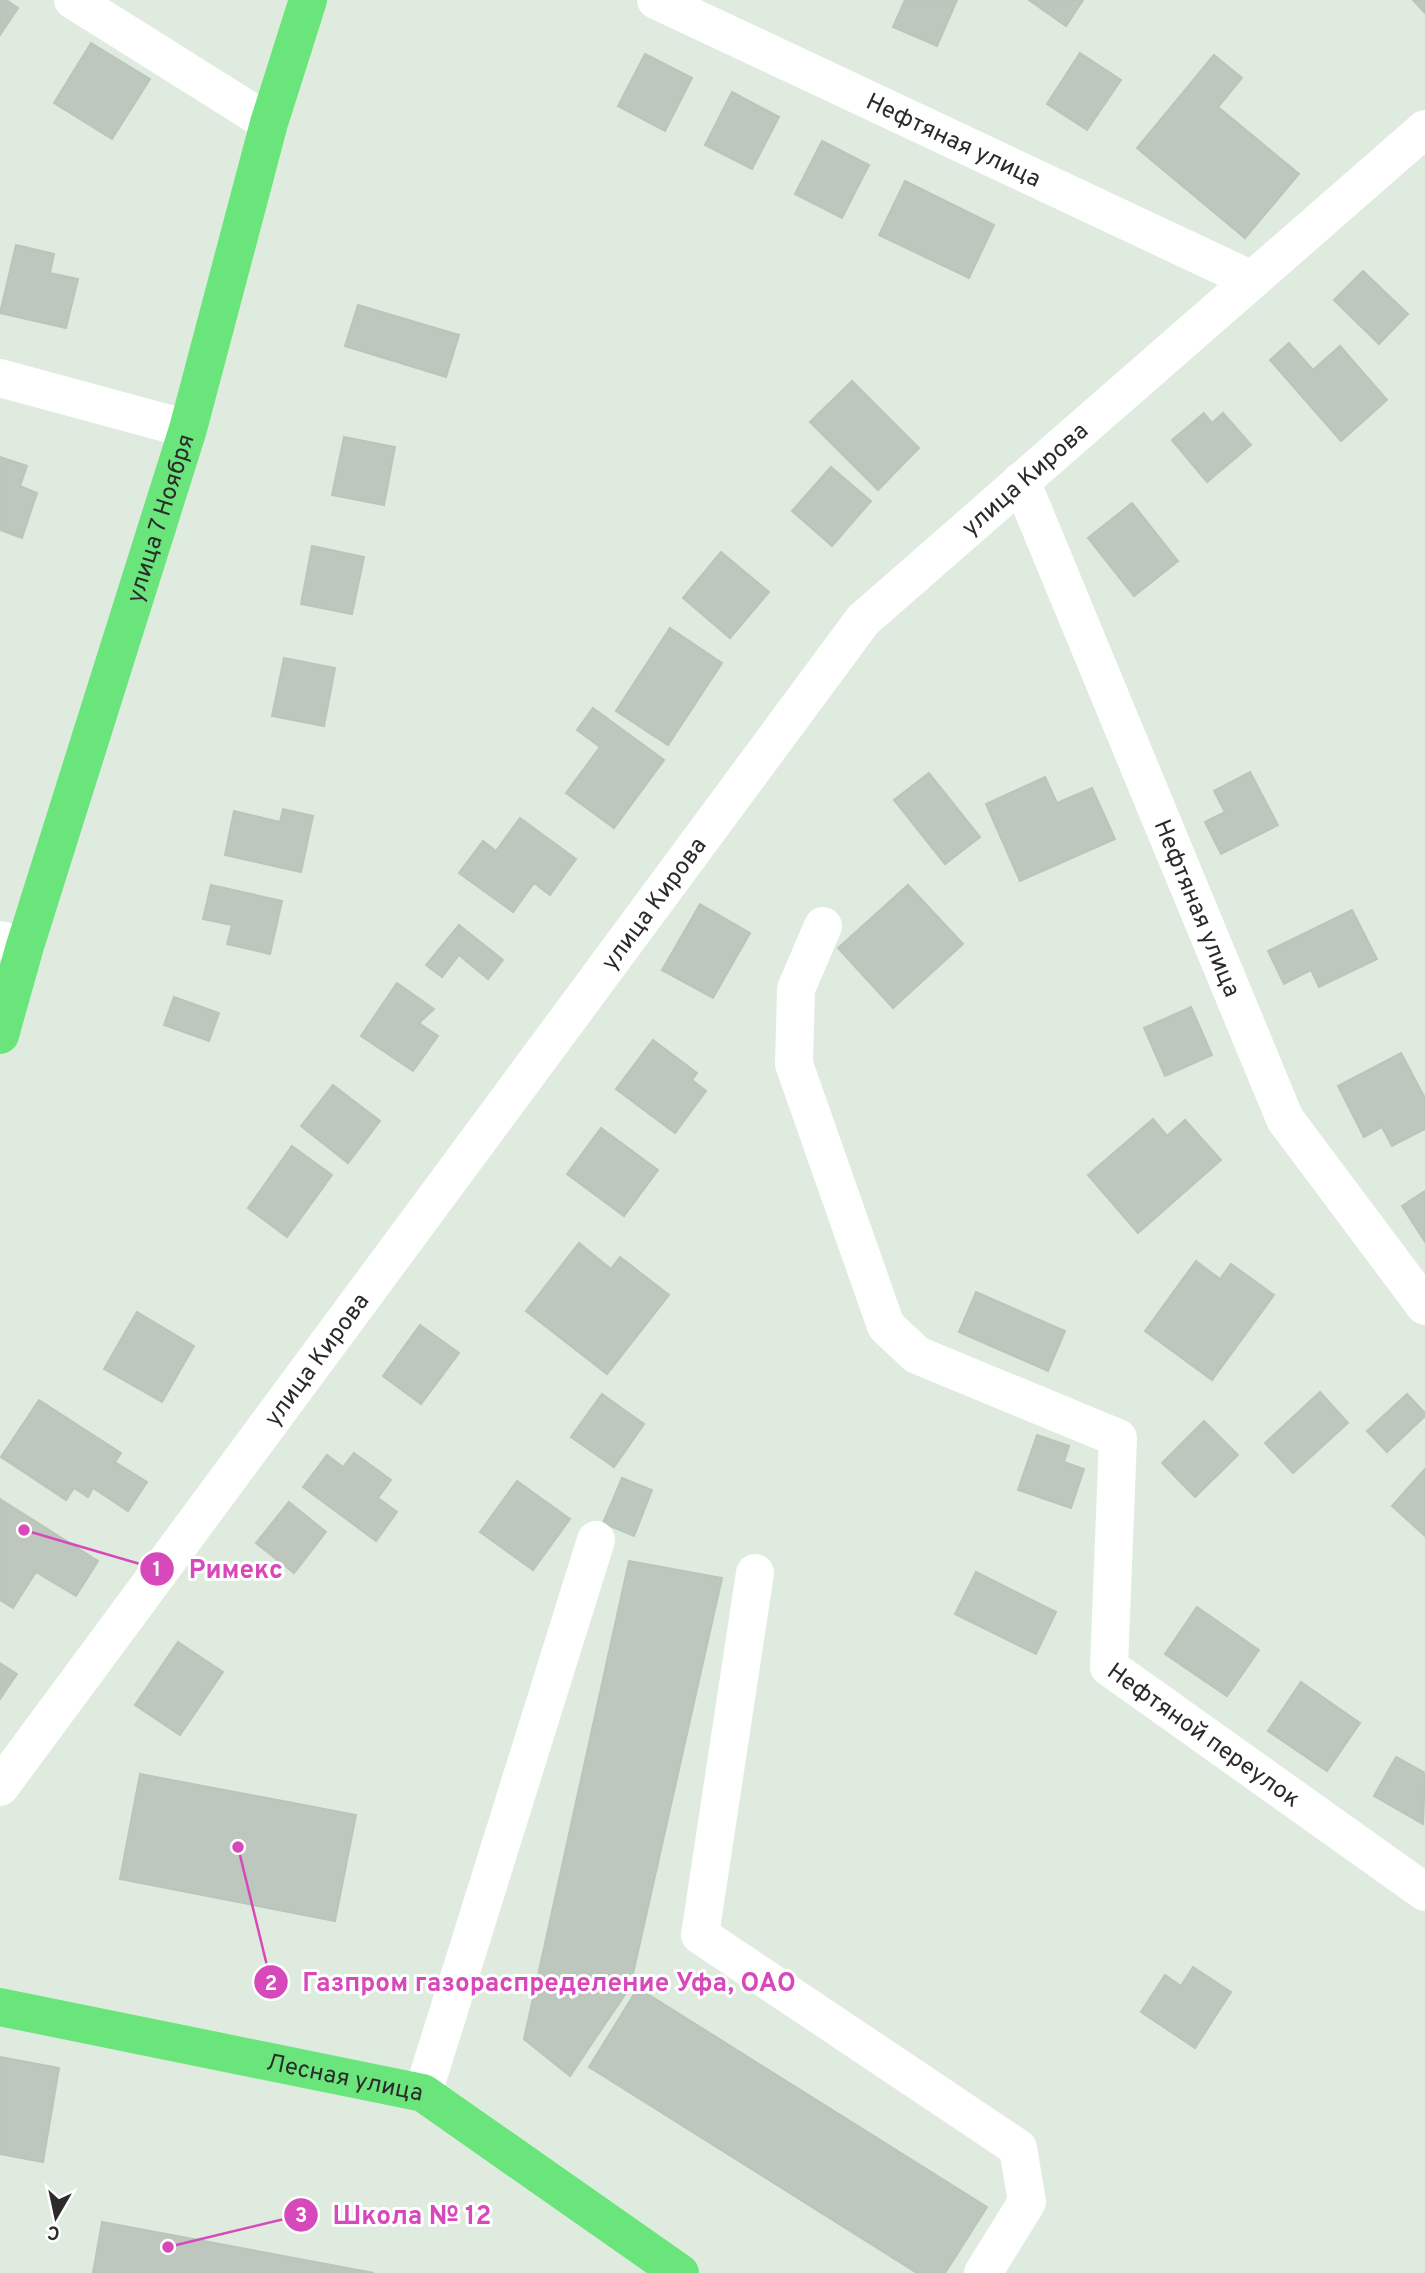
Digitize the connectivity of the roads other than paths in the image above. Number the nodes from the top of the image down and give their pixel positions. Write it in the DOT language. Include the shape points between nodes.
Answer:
graph roads {
  1 [pos="73,0"];
  2 [pos="308,0"];
  3 [pos="656,0"];
  4 [pos="269,123"];
  5 [pos="1425,129"];
  6 [pos="1252,280"];
  7 [pos="0,378"];
  8 [pos="188,429"];
  9 [pos="1021,481"];
  10 [pos="823,926"];
  11 [pos="12,943"];
  12 [pos="0,1035"];
  13 [pos="1425,1306"];
  14 [pos="596,1540"];
  15 [pos="755,1573"];
  16 [pos="0,1787"];
  17 [pos="1425,1892"];
  18 [pos="0,2007"];
  19 [pos="423,2093"];
  20 [pos="680,2273"];
  21 [pos="983,2273"];
  1 -- 4 [label="street"];
  2 -- 4 [label="main road, улица 7 Ноября"];
  3 -- 6 [label="street, Нефтяная улица"];
  4 -- 8 [label="main road, улица 7 Ноября"];
  5 -- 6 [label="street, улица Кирова"];
  6 -- 9 [label="street, улица Кирова"];
  7 -- 8 [label="street"];
  8 -- 11 [label="main road, улица 7 Ноября"];
  9 -- 13 [label="street, Нефтяная улица" via="1285,1118"];
  9 -- 16 [label="street, улица Кирова" via="863,620"];
  10 -- 17 [label="street, Нефтяной переулок" via="796,989 794,1064 886,1326 917,1355 1118,1438 1109,1667"];
  11 -- 12 [label="main road, улица 7 Ноября"];
  14 -- 19 [label="street"];
  15 -- 21 [label="street" via="700,1935 1018,2148 1027,2202"];
  18 -- 19 [label="main road, Лесная улица"];
  19 -- 20 [label="main road, Лесная улица"];
}
